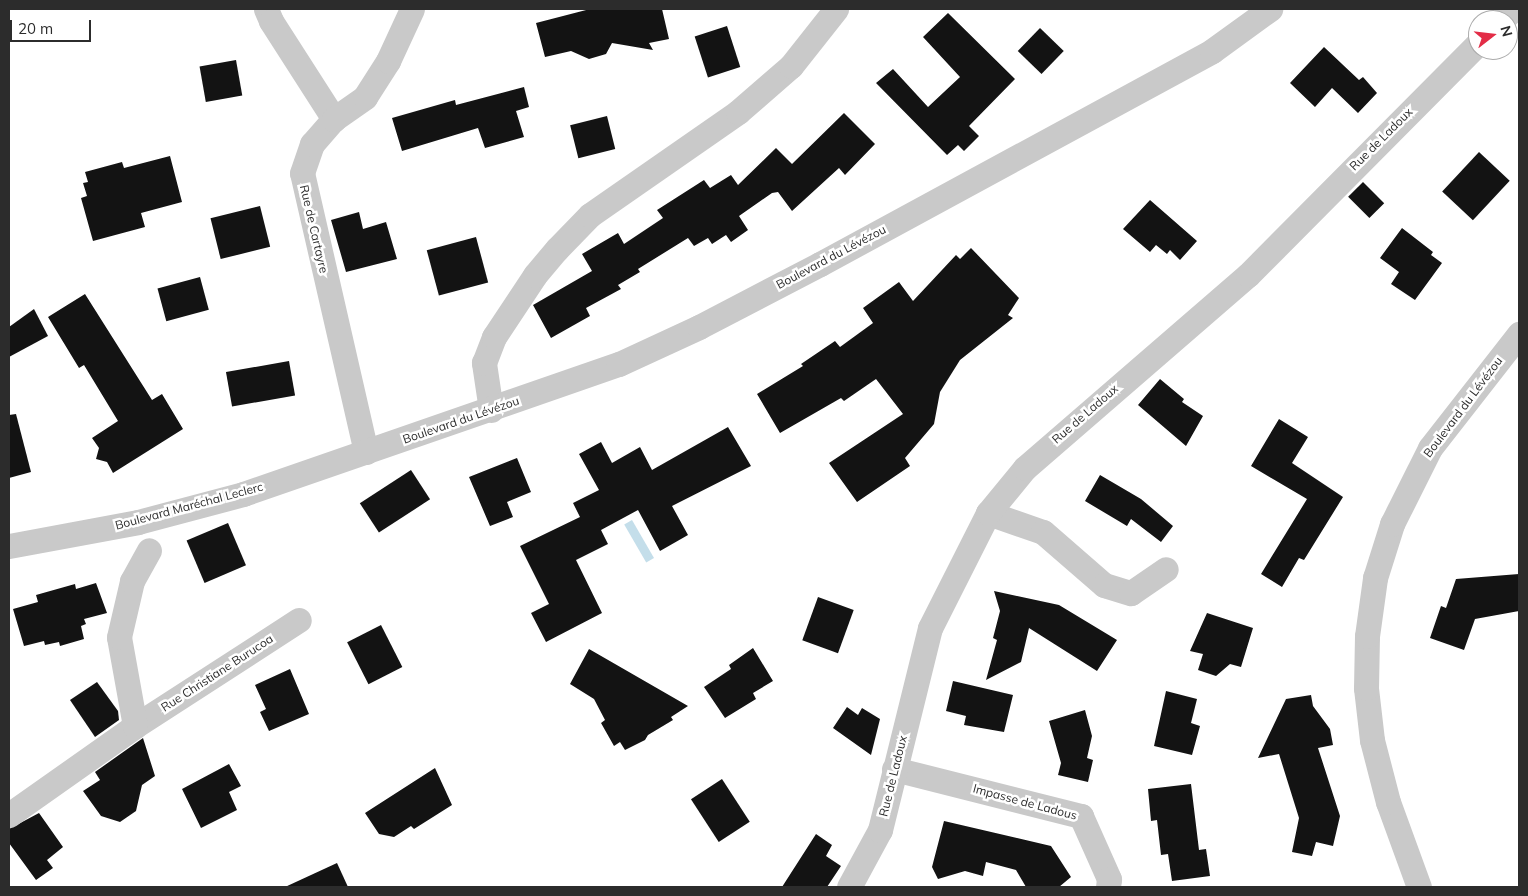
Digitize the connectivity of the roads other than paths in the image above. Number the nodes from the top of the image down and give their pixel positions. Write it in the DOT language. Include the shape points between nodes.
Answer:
graph roads {
  1 [pos="266,9"];
  2 [pos="412,9"];
  3 [pos="836,9"];
  4 [pos="1270,9"];
  5 [pos="1468,54"];
  6 [pos="334,119"];
  7 [pos="1519,334"];
  8 [pos="491,410"];
  9 [pos="366,452"];
  10 [pos="988,513"];
  11 [pos="9,546"];
  12 [pos="149,550"];
  13 [pos="1166,569"];
  14 [pos="299,620"];
  15 [pos="135,726"];
  16 [pos="894,769"];
  17 [pos="9,815"];
  18 [pos="849,887"];
  19 [pos="1108,887"];
  20 [pos="1419,887"];
  1 -- 6 [label="street"];
  2 -- 6 [label="street, Rue de Cartayre" via="388,61 365,97"];
  3 -- 8 [label="street" via="791,66 738,112 590,216 557,249 535,275 494,337 484,362"];
  4 -- 8 [label="street, Boulevard du Lévézou" via="1212,51 707,323 619,364"];
  5 -- 10 [label="street, Rue de Ladoux" via="1248,275 1031,462"];
  6 -- 9 [label="street, Rue de Cartayre" via="312,144 302,173"];
  7 -- 20 [label="street, Boulevard du Lévézou" via="1430,448 1392,524 1375,578 1367,636 1366,688 1372,740 1388,802"];
  8 -- 9 [label="street, Boulevard du Lévézou"];
  9 -- 11 [label="street, Boulevard Maréchal Leclerc" via="243,494 138,522"];
  10 -- 13 [label="street" via="1043,532 1104,586 1131,593"];
  10 -- 16 [label="street, Rue de Ladoux" via="930,628"];
  12 -- 15 [label="street" via="132,581 120,637"];
  14 -- 15 [label="street, Rue Christiane Burucoa"];
  15 -- 17 [label="street, Rue Christiane Burucoa"];
  16 -- 18 [label="street, Rue de Ladoux" via="880,830"];
  16 -- 19 [label="street, Impasse de Ladous" via="1081,816 1110,879"];
}
